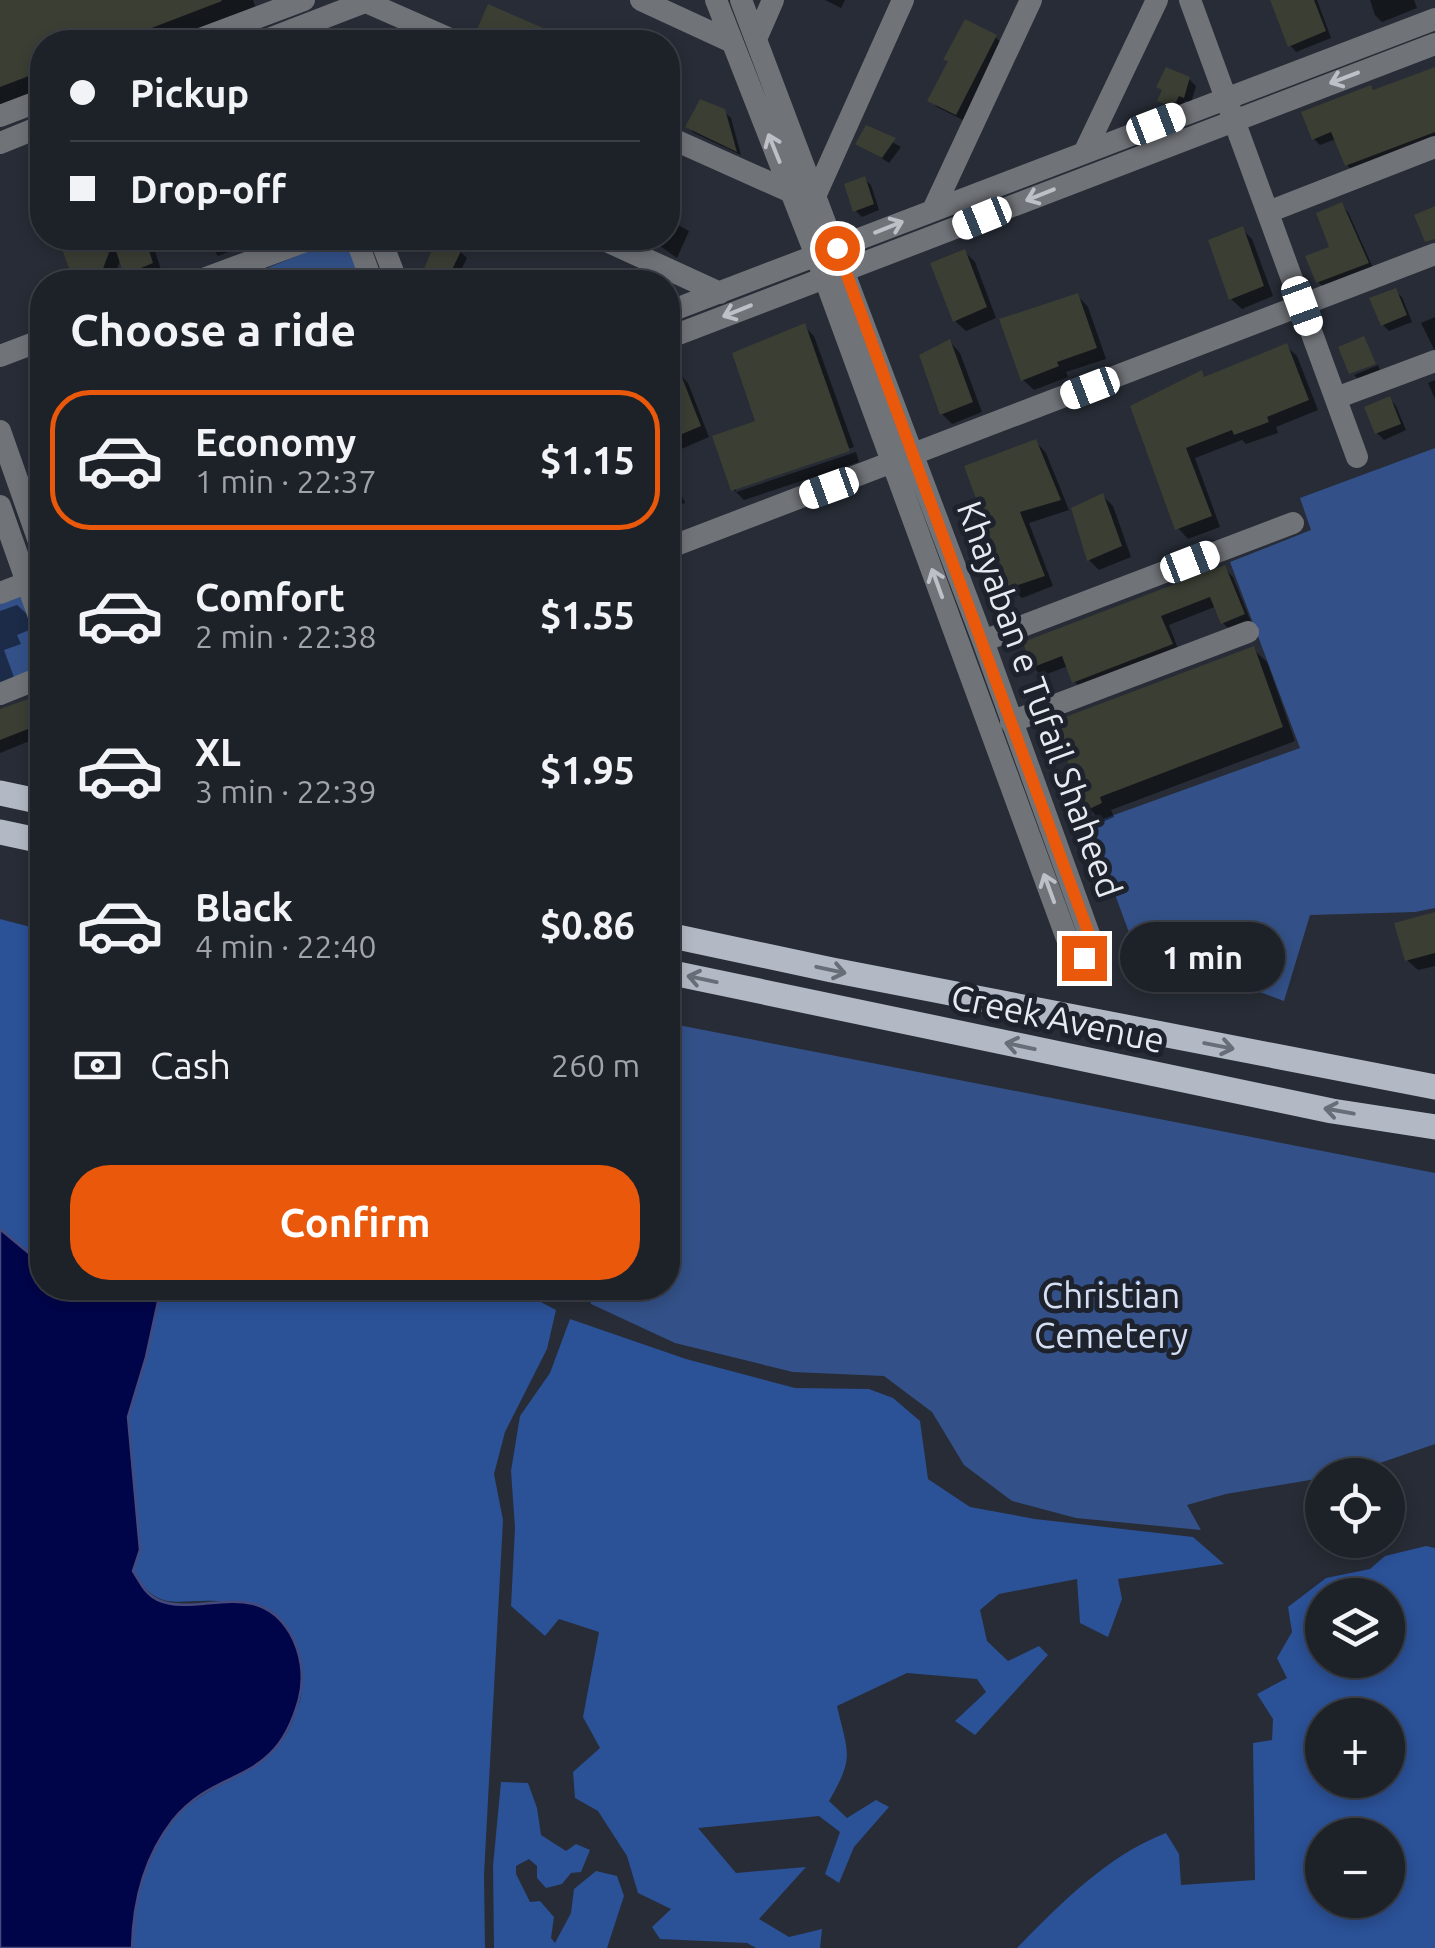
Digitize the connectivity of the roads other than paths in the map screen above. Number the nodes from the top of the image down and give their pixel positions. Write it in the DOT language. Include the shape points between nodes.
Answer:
graph roads {
  1 [pos="641,0"];
  2 [pos="716,0"];
  3 [pos="741,0"];
  4 [pos="773,0"];
  5 [pos="903,0"];
  6 [pos="1030,0"];
  7 [pos="1157,0"];
  8 [pos="1190,0"];
  9 [pos="296,1"];
  10 [pos="368,1"];
  11 [pos="268,6"];
  12 [pos="1435,20"];
  13 [pos="217,30"];
  14 [pos="305,30"];
  15 [pos="315,30"];
  16 [pos="431,30"];
  17 [pos="744,41"];
  18 [pos="1435,44"];
  19 [pos="30,105"];
  20 [pos="1230,108"];
  21 [pos="0,116"];
  22 [pos="30,131"];
  23 [pos="0,142"];
  24 [pos="680,142"];
  25 [pos="1435,147"];
  26 [pos="1085,151"];
  27 [pos="791,192"];
  28 [pos="816,194"];
  29 [pos="933,210"];
  30 [pos="1268,212"];
  31 [pos="282,250"];
  32 [pos="366,250"];
  33 [pos="626,250"];
  34 [pos="1435,254"];
  35 [pos="830,262"];
  36 [pos="227,270"];
  37 [pos="384,270"];
  38 [pos="670,270"];
  39 [pos="680,275"];
  40 [pos="720,293"];
  41 [pos="1302,306"];
  42 [pos="680,308"];
  43 [pos="680,332"];
  44 [pos="30,345"];
  45 [pos="0,356"];
  46 [pos="1435,360"];
  47 [pos="1336,398"];
  48 [pos="0,431"];
  49 [pos="1357,457"];
  50 [pos="904,460"];
  51 [pos="0,506"];
  52 [pos="30,516"];
  53 [pos="1293,522"];
  54 [pos="680,544"];
  55 [pos="10,563"];
  56 [pos="30,582"];
  57 [pos="0,593"];
  58 [pos="1248,632"];
  59 [pos="984,641"];
  60 [pos="30,681"];
  61 [pos="0,694"];
  62 [pos="1011,722"];
  63 [pos="0,793"];
  64 [pos="30,799"];
  65 [pos="0,832"];
  66 [pos="30,838"];
  67 [pos="680,938"];
  68 [pos="680,974"];
  69 [pos="1435,1087"];
  70 [pos="1435,1127"];
  1 -- 17 [label="street"];
  2 -- 17 [label="street, Khayaban e Tufail Shaheed"];
  3 -- 17 [label="street, Khayaban e Tufail Shaheed"];
  4 -- 17 [label="street"];
  5 -- 28 [label="street"];
  6 -- 29 [label="street"];
  7 -- 26 [label="street"];
  8 -- 20 [label="street"];
  9 -- 11 [label="street"];
  9 -- 14 [label="street"];
  10 -- 15 [label="street"];
  10 -- 16 [label="street"];
  11 -- 13 [label="street"];
  12 -- 20 [label="street"];
  27 -- 17 [label="street, Khayaban e Tufail Shaheed, one-way"];
  17 -- 28 [label="street, Khayaban e Tufail Shaheed"];
  18 -- 20 [label="street, one-way"];
  19 -- 21 [label="street"];
  20 -- 26 [label="street"];
  20 -- 30 [label="street"];
  20 -- 35 [label="street, one-way" via="946,232"];
  22 -- 23 [label="street"];
  24 -- 27 [label="street"];
  25 -- 30 [label="street"];
  26 -- 29 [label="street"];
  27 -- 35 [label="street, Khayaban e Tufail Shaheed"];
  28 -- 35 [label="street, Khayaban e Tufail Shaheed"];
  35 -- 29 [label="street, one-way"];
  30 -- 41 [label="street"];
  31 -- 36 [label="street"];
  32 -- 37 [label="street"];
  33 -- 38 [label="street"];
  34 -- 41 [label="street"];
  35 -- 40 [label="street"];
  35 -- 43 [label="street, one-way"];
  35 -- 50 [label="street, Khayaban e Tufail Shaheed"];
  39 -- 40 [label="street"];
  40 -- 42 [label="street"];
  41 -- 47 [label="street"];
  41 -- 50 [label="street"];
  44 -- 45 [label="street"];
  46 -- 47 [label="street"];
  47 -- 49 [label="street"];
  48 -- 52 [label="street"];
  50 -- 54 [label="street"];
  50 -- 59 [label="street, Khayaban e Tufail Shaheed"];
  62 -- 50 [label="street, Khayaban e Tufail Shaheed, one-way" via="1094,948 1084,958 1074,955"];
  51 -- 55 [label="street"];
  53 -- 59 [label="street"];
  56 -- 57 [label="street"];
  58 -- 62 [label="street"];
  59 -- 62 [label="street, Khayaban e Tufail Shaheed"];
  60 -- 61 [label="street"];
  63 -- 64 [label="main road"];
  65 -- 66 [label="main road"];
  67 -- 69 [label="main road, Creek Avenue, one-way"];
  70 -- 68 [label="main road, Creek Avenue, one-way"];
}
